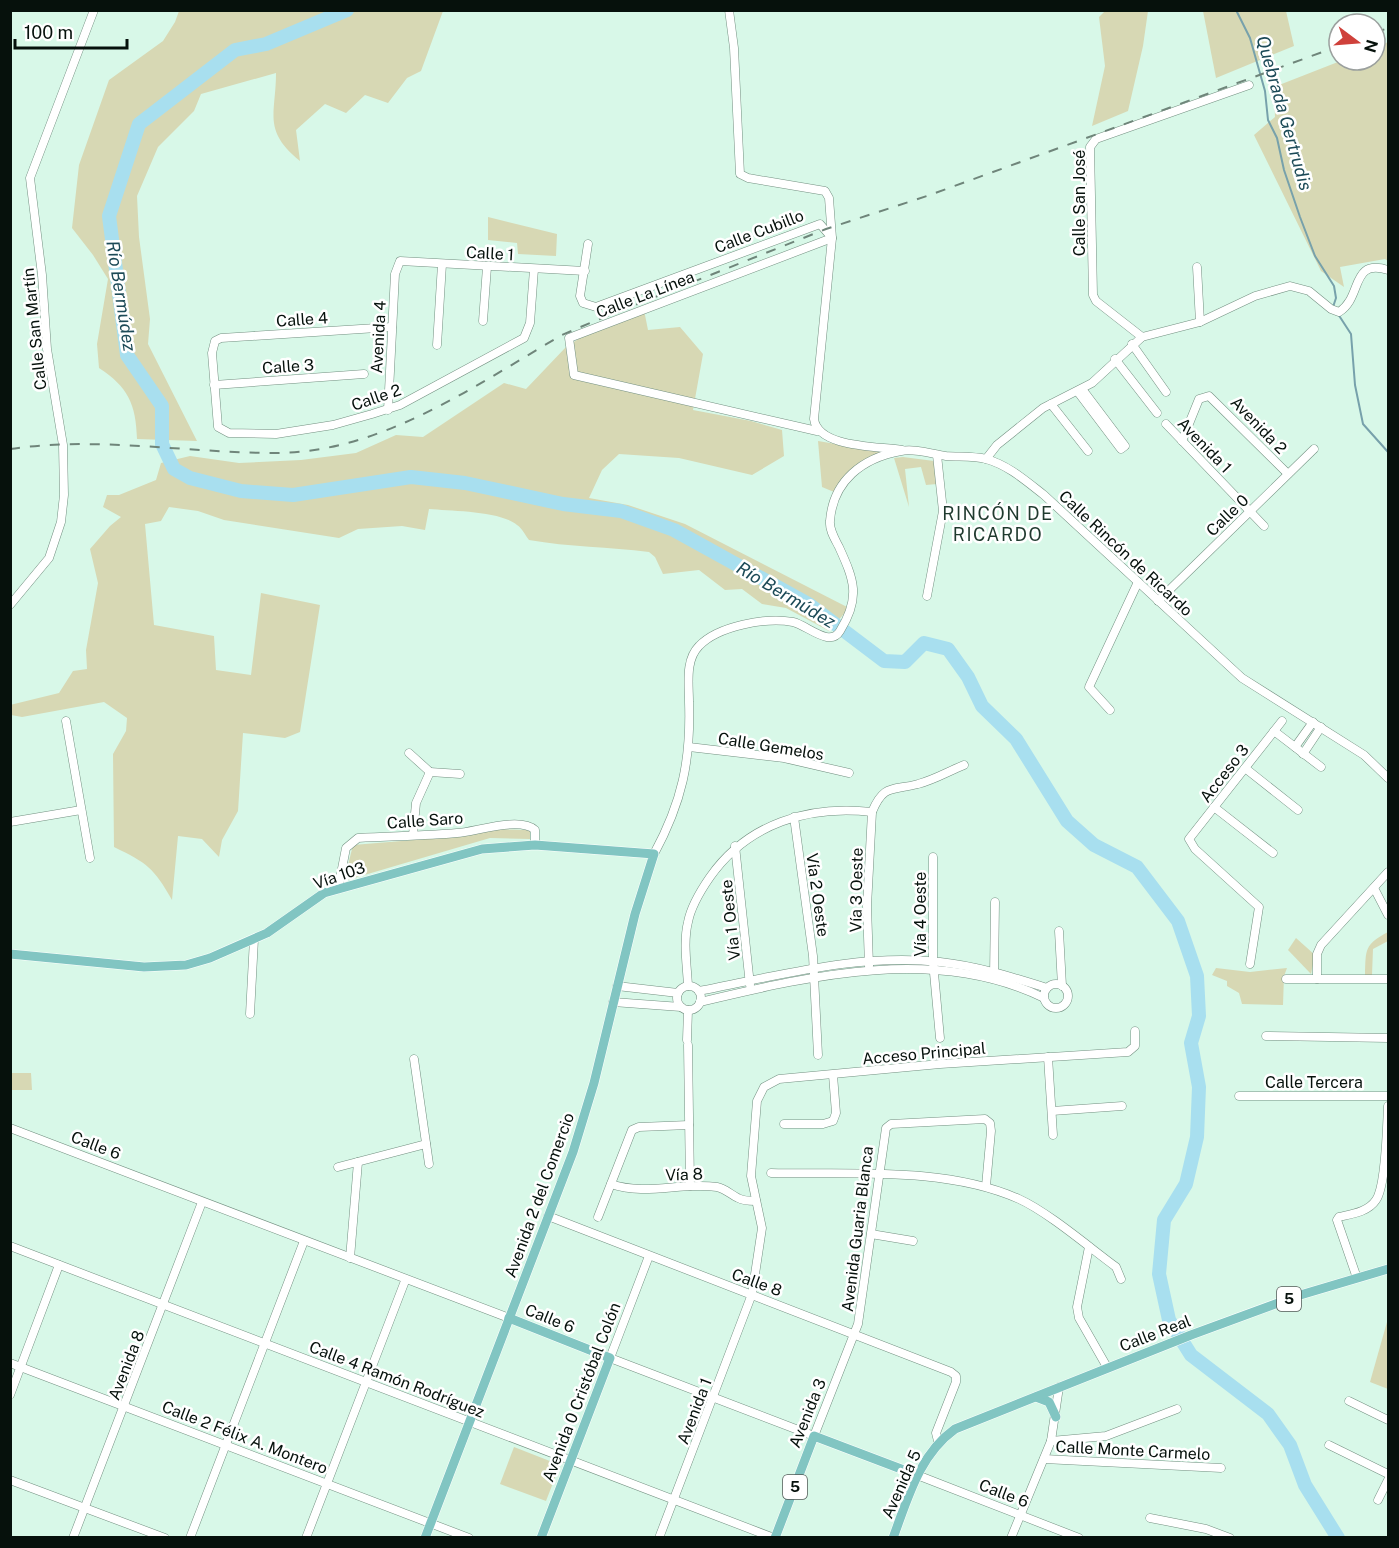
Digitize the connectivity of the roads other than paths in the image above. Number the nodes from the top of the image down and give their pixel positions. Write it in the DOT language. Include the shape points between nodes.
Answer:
graph roads {
  1 [pos="94,10"];
  2 [pos="729,10"];
  3 [pos="1249,85"];
  4 [pos="832,238"];
  5 [pos="588,244"];
  6 [pos="442,264"];
  7 [pos="397,266"];
  8 [pos="487,267"];
  9 [pos="1197,267"];
  10 [pos="534,269"];
  11 [pos="1389,270"];
  12 [pos="585,271"];
  13 [pos="483,321"];
  14 [pos="1200,322"];
  15 [pos="392,327"];
  16 [pos="1142,337"];
  17 [pos="1132,344"];
  18 [pos="437,345"];
  19 [pos="1115,359"];
  20 [pos="364,374"];
  21 [pos="214,385"];
  22 [pos="1080,391"];
  23 [pos="1166,392"];
  24 [pos="1051,404"];
  25 [pos="388,410"];
  26 [pos="1157,413"];
  27 [pos="1166,424"];
  28 [pos="817,431"];
  29 [pos="1182,441"];
  30 [pos="1314,449"];
  31 [pos="902,450"];
  32 [pos="1088,451"];
  33 [pos="937,455"];
  34 [pos="986,459"];
  35 [pos="1288,474"];
  36 [pos="1250,512"];
  37 [pos="1264,526"];
  38 [pos="1138,582"];
  39 [pos="927,596"];
  40 [pos="1158,601"];
  41 [pos="10,605"];
  42 [pos="1110,710"];
  43 [pos="66,721"];
  44 [pos="1282,721"];
  45 [pos="1313,722"];
  46 [pos="1321,727"];
  47 [pos="1274,731"];
  48 [pos="689,747"];
  49 [pos="1295,747"];
  50 [pos="409,753"];
  51 [pos="1303,753"];
  52 [pos="964,765"];
  53 [pos="1322,767"];
  54 [pos="1245,768"];
  55 [pos="430,772"];
  56 [pos="849,773"];
  57 [pos="460,774"];
  58 [pos="1389,778"];
  59 [pos="1214,807"];
  60 [pos="81,810"];
  61 [pos="1298,810"];
  62 [pos="872,812"];
  63 [pos="794,817"];
  64 [pos="10,822"];
  65 [pos="413,835"];
  66 [pos="535,846"];
  67 [pos="735,846"];
  68 [pos="1273,853"];
  69 [pos="654,854"];
  70 [pos="933,857"];
  71 [pos="90,858"];
  72 [pos="1389,872"];
  73 [pos="1374,888"];
  74 [pos="338,889"];
  75 [pos="995,902"];
  76 [pos="1389,915"];
  77 [pos="1059,931"];
  78 [pos="254,939"];
  79 [pos="10,954"];
  80 [pos="869,961"];
  81 [pos="1250,964"];
  82 [pos="933,966"];
  83 [pos="813,967"];
  84 [pos="869,970"];
  85 [pos="994,976"];
  86 [pos="814,977"];
  87 [pos="1286,979"];
  88 [pos="1389,979"];
  89 [pos="1317,980"];
  90 [pos="750,981"];
  91 [pos="617,986"];
  92 [pos="688,986"];
  93 [pos="1062,986"];
  94 [pos="1047,988"];
  95 [pos="751,990"];
  96 [pos="699,991"];
  97 [pos="678,993"];
  98 [pos="1044,998"];
  99 [pos="613,1002"];
  100 [pos="700,1002"];
  101 [pos="685,1008"];
  102 [pos="250,1014"];
  103 [pos="1135,1031"];
  104 [pos="1266,1036"];
  105 [pos="940,1038"];
  106 [pos="1389,1038"];
  107 [pos="818,1055"];
  108 [pos="1048,1057"];
  109 [pos="414,1059"];
  110 [pos="833,1075"];
  111 [pos="1239,1096"];
  112 [pos="1389,1096"];
  113 [pos="1122,1106"];
  114 [pos="1389,1106"];
  115 [pos="1052,1111"];
  116 [pos="784,1124"];
  117 [pos="689,1125"];
  118 [pos="10,1128"];
  119 [pos="1053,1135"];
  120 [pos="426,1144"];
  121 [pos="358,1162"];
  122 [pos="429,1164"];
  123 [pos="338,1167"];
  124 [pos="1386,1172"];
  125 [pos="771,1173"];
  126 [pos="878,1176"];
  127 [pos="611,1184"];
  128 [pos="690,1186"];
  129 [pos="986,1186"];
  130 [pos="756,1201"];
  131 [pos="202,1202"];
  132 [pos="548,1216"];
  133 [pos="598,1217"];
  134 [pos="871,1234"];
  135 [pos="304,1241"];
  136 [pos="913,1241"];
  137 [pos="10,1246"];
  138 [pos="1089,1247"];
  139 [pos="649,1256"];
  140 [pos="350,1258"];
  141 [pos="58,1265"];
  142 [pos="1389,1269"];
  143 [pos="1357,1278"];
  144 [pos="1121,1279"];
  145 [pos="405,1281"];
  146 [pos="752,1294"];
  147 [pos="165,1304"];
  148 [pos="509,1318"];
  149 [pos="855,1333"];
  150 [pos="264,1342"];
  151 [pos="610,1358"];
  152 [pos="10,1363"];
  153 [pos="22,1367"];
  154 [pos="1107,1367"];
  155 [pos="956,1376"];
  156 [pos="367,1382"];
  157 [pos="1059,1387"];
  158 [pos="10,1395"];
  159 [pos="1035,1397"];
  160 [pos="713,1399"];
  161 [pos="1349,1401"];
  162 [pos="126,1405"];
  163 [pos="1177,1409"];
  164 [pos="1056,1416"];
  165 [pos="1389,1420"];
  166 [pos="470,1421"];
  167 [pos="814,1436"];
  168 [pos="939,1441"];
  169 [pos="1051,1441"];
  170 [pos="226,1444"];
  171 [pos="1329,1445"];
  172 [pos="1044,1459"];
  173 [pos="571,1460"];
  174 [pos="1221,1468"];
  175 [pos="1389,1474"];
  176 [pos="917,1475"];
  177 [pos="10,1479"];
  178 [pos="1389,1480"];
  179 [pos="327,1483"];
  180 [pos="673,1500"];
  181 [pos="1378,1500"];
  182 [pos="85,1507"];
  183 [pos="1020,1515"];
  184 [pos="1150,1518"];
  185 [pos="431,1523"];
  186 [pos="1205,1533"];
  187 [pos="73,1538"];
  188 [pos="165,1538"];
  189 [pos="190,1538"];
  190 [pos="306,1538"];
  191 [pos="425,1538"];
  192 [pos="469,1538"];
  193 [pos="541,1538"];
  194 [pos="659,1538"];
  195 [pos="774,1538"];
  196 [pos="893,1538"];
  197 [pos="1011,1538"];
  198 [pos="1079,1538"];
  199 [pos="1230,1538"];
  1 -- 41 [label="street, Calle San Martín" via="30,178 47,349 63,446 64,495 61,522 49,558"];
  2 -- 4 [label="street" via="740,174 825,191"];
  3 -- 16 [label="street, Calle San José" via="1096,139 1090,147 1093,295"];
  4 -- 12 [label="street, Calle Cubillo" via="816,224 596,307 584,303 580,296"];
  4 -- 28 [label="street" via="814,418"];
  4 -- 28 [label="street, Calle La Línea" via="569,338 574,375"];
  5 -- 12 [label="street, Calle Cubillo"];
  6 -- 7 [label="street, Calle 1" via="406,260"];
  6 -- 8 [label="street, Calle 1"];
  6 -- 18 [label="street"];
  7 -- 15 [label="street, Avenida 4"];
  8 -- 10 [label="street, Calle 1"];
  8 -- 13 [label="street"];
  9 -- 14 [label="street"];
  10 -- 12 [label="street, Calle 1"];
  10 -- 25 [label="street, Calle 2" via="530,323 524,338"];
  11 -- 14 [label="street" via="1375,266 1365,270 1348,305 1340,312 1308,291 1290,286 1255,296"];
  14 -- 16 [label="street"];
  15 -- 21 [label="street, Calle 4" via="221,338 215,341 212,353"];
  15 -- 25 [label="street, Avenida 4"];
  16 -- 17 [label="street"];
  17 -- 19 [label="street"];
  17 -- 23 [label="street"];
  19 -- 22 [label="street"];
  19 -- 26 [label="street"];
  20 -- 21 [label="street, Calle 3"];
  21 -- 25 [label="street, Calle 2" via="216,421 222,431 276,434 309,430"];
  22 -- 22 [label="street" via="1121,449 1125,446"];
  22 -- 24 [label="street"];
  24 -- 32 [label="street"];
  24 -- 34 [label="street" via="997,445"];
  27 -- 29 [label="street, Avenida 1"];
  28 -- 31 [label="street" via="850,444"];
  29 -- 35 [label="street, Avenida 2" via="1199,399 1209,396"];
  29 -- 36 [label="street, Avenida 1"];
  30 -- 35 [label="street, Calle 0"];
  31 -- 33 [label="street, Calle Rincón de Ricardo"];
  31 -- 48 [label="street" via="856,469 836,491 830,523 854,591 852,612 838,635 824,637 793,622 773,621 738,626 706,640 697,647 689,666"];
  33 -- 34 [label="street, Calle Rincón de Ricardo"];
  33 -- 39 [label="street" via="943,511"];
  34 -- 38 [label="street, Calle Rincón de Ricardo" via="1018,475 1044,495"];
  35 -- 36 [label="street, Calle 0"];
  36 -- 37 [label="street, Avenida 1"];
  36 -- 40 [label="street, Calle 0"];
  38 -- 40 [label="street, Calle Rincón de Ricardo"];
  38 -- 42 [label="street" via="1089,687"];
  40 -- 45 [label="street, Calle Rincón de Ricardo" via="1242,678"];
  43 -- 60 [label="street"];
  44 -- 47 [label="street, Acceso 3"];
  45 -- 46 [label="street, Calle Rincón de Ricardo"];
  45 -- 49 [label="street"];
  46 -- 51 [label="street"];
  46 -- 58 [label="street, Calle Rincón de Ricardo" via="1364,755"];
  47 -- 49 [label="street"];
  47 -- 54 [label="street, Acceso 3"];
  48 -- 56 [label="street, Calle Gemelos" via="784,758"];
  48 -- 69 [label="street" via="679,802"];
  49 -- 51 [label="street"];
  50 -- 55 [label="street"];
  51 -- 53 [label="street"];
  52 -- 62 [label="street" via="918,784 887,790"];
  54 -- 59 [label="street, Acceso 3"];
  54 -- 61 [label="street"];
  55 -- 57 [label="street"];
  55 -- 65 [label="street" via="416,803"];
  59 -- 68 [label="street"];
  59 -- 81 [label="street, Acceso 3" via="1189,842 1259,907"];
  60 -- 64 [label="street"];
  60 -- 71 [label="street"];
  62 -- 63 [label="street" via="837,809"];
  62 -- 80 [label="street, Vía 3 Oeste" via="867,906"];
  63 -- 67 [label="street"];
  63 -- 83 [label="street, Vía 2 Oeste"];
  65 -- 66 [label="street, Calle Saro" via="460,833 485,826 528,826 535,830"];
  65 -- 74 [label="street, Calle Saro" via="352,840 345,848"];
  66 -- 69 [label="main road, Vía 103"];
  66 -- 74 [label="main road, Vía 103" via="482,849"];
  67 -- 90 [label="street, Vía 1 Oeste"];
  67 -- 92 [label="street" via="703,888 690,914 686,939"];
  69 -- 91 [label="main road, Avenida 2 del Comercio"];
  70 -- 82 [label="street, Vía 4 Oeste"];
  72 -- 73 [label="street"];
  73 -- 76 [label="street"];
  73 -- 89 [label="street" via="1321,945"];
  74 -- 78 [label="main road, Vía 103" via="311,900 277,927"];
  75 -- 85 [label="street"];
  77 -- 93 [label="street"];
  78 -- 79 [label="main road, Vía 103" via="210,958 173,967"];
  78 -- 102 [label="street"];
  80 -- 82 [label="street"];
  80 -- 83 [label="street"];
  80 -- 84 [label="street, Vía 3 Oeste"];
  82 -- 84 [label="street"];
  82 -- 85 [label="street"];
  82 -- 105 [label="street, Vía 4 Oeste"];
  83 -- 86 [label="street, Vía 2 Oeste"];
  83 -- 90 [label="street"];
  84 -- 86 [label="street"];
  85 -- 94 [label="street"];
  85 -- 98 [label="street"];
  86 -- 95 [label="street"];
  86 -- 107 [label="street, Vía 2 Oeste"];
  87 -- 89 [label="street"];
  88 -- 89 [label="street"];
  90 -- 95 [label="street, Vía 1 Oeste"];
  90 -- 96 [label="street"];
  91 -- 97 [label="street"];
  91 -- 99 [label="main road, Avenida 2 del Comercio"];
  92 -- 96 [label="street"];
  92 -- 97 [label="street"];
  93 -- 94 [label="street" via="1054,984"];
  93 -- 98 [label="street" via="1067,997 1062,1006 1051,1007"];
  94 -- 98 [label="street"];
  95 -- 100 [label="street"];
  96 -- 100 [label="street"];
  97 -- 101 [label="street"];
  99 -- 101 [label="street"];
  99 -- 132 [label="main road, Avenida 2 del Comercio" via="584,1118"];
  100 -- 101 [label="street" via="695,1008"];
  101 -- 117 [label="street"];
  103 -- 108 [label="street, Acceso Principal" via="1135,1046 1128,1052"];
  104 -- 106 [label="street"];
  108 -- 110 [label="street, Acceso Principal"];
  108 -- 115 [label="street"];
  109 -- 120 [label="street"];
  110 -- 116 [label="street" via="833,1121"];
  110 -- 130 [label="street, Acceso Principal" via="779,1079 764,1087 757,1101 751,1176"];
  111 -- 112 [label="street, Calle Tercera"];
  113 -- 115 [label="street"];
  114 -- 124 [label="street"];
  115 -- 119 [label="street"];
  117 -- 127 [label="street" via="632,1130"];
  117 -- 128 [label="street"];
  118 -- 131 [label="street, Calle 6"];
  120 -- 121 [label="street"];
  120 -- 122 [label="street"];
  121 -- 123 [label="street"];
  121 -- 140 [label="street"];
  124 -- 143 [label="street" via="1371,1205 1337,1220"];
  125 -- 126 [label="street"];
  126 -- 129 [label="street"];
  126 -- 129 [label="street, Avenida Guaria Blanca" via="886,1128 891,1124 985,1119 991,1131"];
  126 -- 134 [label="street, Avenida Guaria Blanca"];
  127 -- 128 [label="street, Vía 8" via="633,1191"];
  127 -- 133 [label="street"];
  128 -- 130 [label="street, Vía 8" via="724,1189 740,1199"];
  129 -- 138 [label="street" via="1022,1200"];
  130 -- 146 [label="street, Avenida 1" via="762,1228"];
  131 -- 135 [label="street, Calle 6"];
  131 -- 147 [label="street, Avenida 8"];
  132 -- 139 [label="street, Calle 8"];
  132 -- 148 [label="main road, Avenida 2 del Comercio"];
  134 -- 136 [label="street"];
  134 -- 149 [label="street, Avenida Guaria Blanca"];
  135 -- 140 [label="street, Calle 6"];
  135 -- 150 [label="street"];
  137 -- 141 [label="street, Calle 4 Ramón Rodríguez"];
  138 -- 144 [label="street" via="1116,1267"];
  138 -- 154 [label="street" via="1077,1307 1079,1318"];
  139 -- 146 [label="street, Calle 8"];
  139 -- 151 [label="street, Avenida 0 Cristóbal Colón"];
  140 -- 145 [label="street, Calle 6"];
  141 -- 147 [label="street, Calle 4 Ramón Rodríguez"];
  141 -- 153 [label="street"];
  142 -- 143 [label="main road, Calle Real / 5"];
  143 -- 154 [label="main road, Calle Real / 5" via="1297,1296"];
  145 -- 148 [label="street, Calle 6"];
  145 -- 156 [label="street"];
  146 -- 149 [label="street, Calle 8"];
  146 -- 160 [label="street, Avenida 1"];
  147 -- 150 [label="street, Calle 4 Ramón Rodríguez"];
  147 -- 162 [label="street, Avenida 8"];
  148 -- 151 [label="main road, Calle 6"];
  148 -- 166 [label="main road, Avenida 2 del Comercio"];
  149 -- 155 [label="street, Calle 8"];
  149 -- 167 [label="street, Avenida 3"];
  150 -- 156 [label="street, Calle 4 Ramón Rodríguez"];
  150 -- 170 [label="street"];
  151 -- 160 [label="street, Calle 6"];
  151 -- 173 [label="main road, Avenida 0 Cristóbal Colón"];
  152 -- 153 [label="street, Calle 2 Félix A. Montero"];
  153 -- 158 [label="street"];
  153 -- 162 [label="street, Calle 2 Félix A. Montero"];
  154 -- 157 [label="main road, Calle Real / 5"];
  155 -- 168 [label="street, Avenida 5" via="936,1433"];
  156 -- 166 [label="street, Calle 4 Ramón Rodríguez"];
  156 -- 179 [label="street"];
  157 -- 159 [label="main road, Calle Real / 5"];
  157 -- 164 [label="street"];
  159 -- 164 [label="main road" via="1049,1402"];
  159 -- 168 [label="main road, Calle Real / 5" via="981,1417"];
  160 -- 167 [label="street, Calle 6"];
  160 -- 180 [label="street, Avenida 1"];
  161 -- 165 [label="street"];
  162 -- 170 [label="street, Calle 2 Félix A. Montero"];
  162 -- 182 [label="street, Avenida 8"];
  163 -- 169 [label="street" via="1106,1436"];
  164 -- 169 [label="street"];
  166 -- 173 [label="street, Calle 4 Ramón Rodríguez"];
  166 -- 185 [label="main road, Avenida 2 del Comercio"];
  167 -- 176 [label="main road, Calle 6"];
  167 -- 195 [label="main road, Avenida 3 / 5"];
  168 -- 176 [label="main road, Avenida 5 / 5"];
  169 -- 172 [label="street"];
  170 -- 179 [label="street, Calle 2 Félix A. Montero"];
  170 -- 189 [label="street"];
  171 -- 175 [label="street"];
  172 -- 174 [label="street, Calle Monte Carmelo"];
  172 -- 183 [label="street"];
  173 -- 180 [label="street, Calle 4 Ramón Rodríguez"];
  173 -- 193 [label="main road, Avenida 0 Cristóbal Colón"];
  176 -- 183 [label="street, Calle 6"];
  176 -- 196 [label="main road, Avenida 5 / 5"];
  177 -- 182 [label="street"];
  178 -- 181 [label="street"];
  179 -- 185 [label="street, Calle 2 Félix A. Montero"];
  179 -- 190 [label="street"];
  180 -- 194 [label="street, Avenida 1"];
  180 -- 195 [label="street, Calle 4 Ramón Rodríguez"];
  182 -- 187 [label="street, Avenida 8"];
  182 -- 188 [label="street"];
  183 -- 197 [label="street"];
  183 -- 198 [label="street, Calle 6"];
  184 -- 186 [label="street"];
  185 -- 191 [label="main road, Avenida 2 del Comercio"];
  185 -- 192 [label="street, Calle 2 Félix A. Montero"];
  186 -- 199 [label="street"];
}
